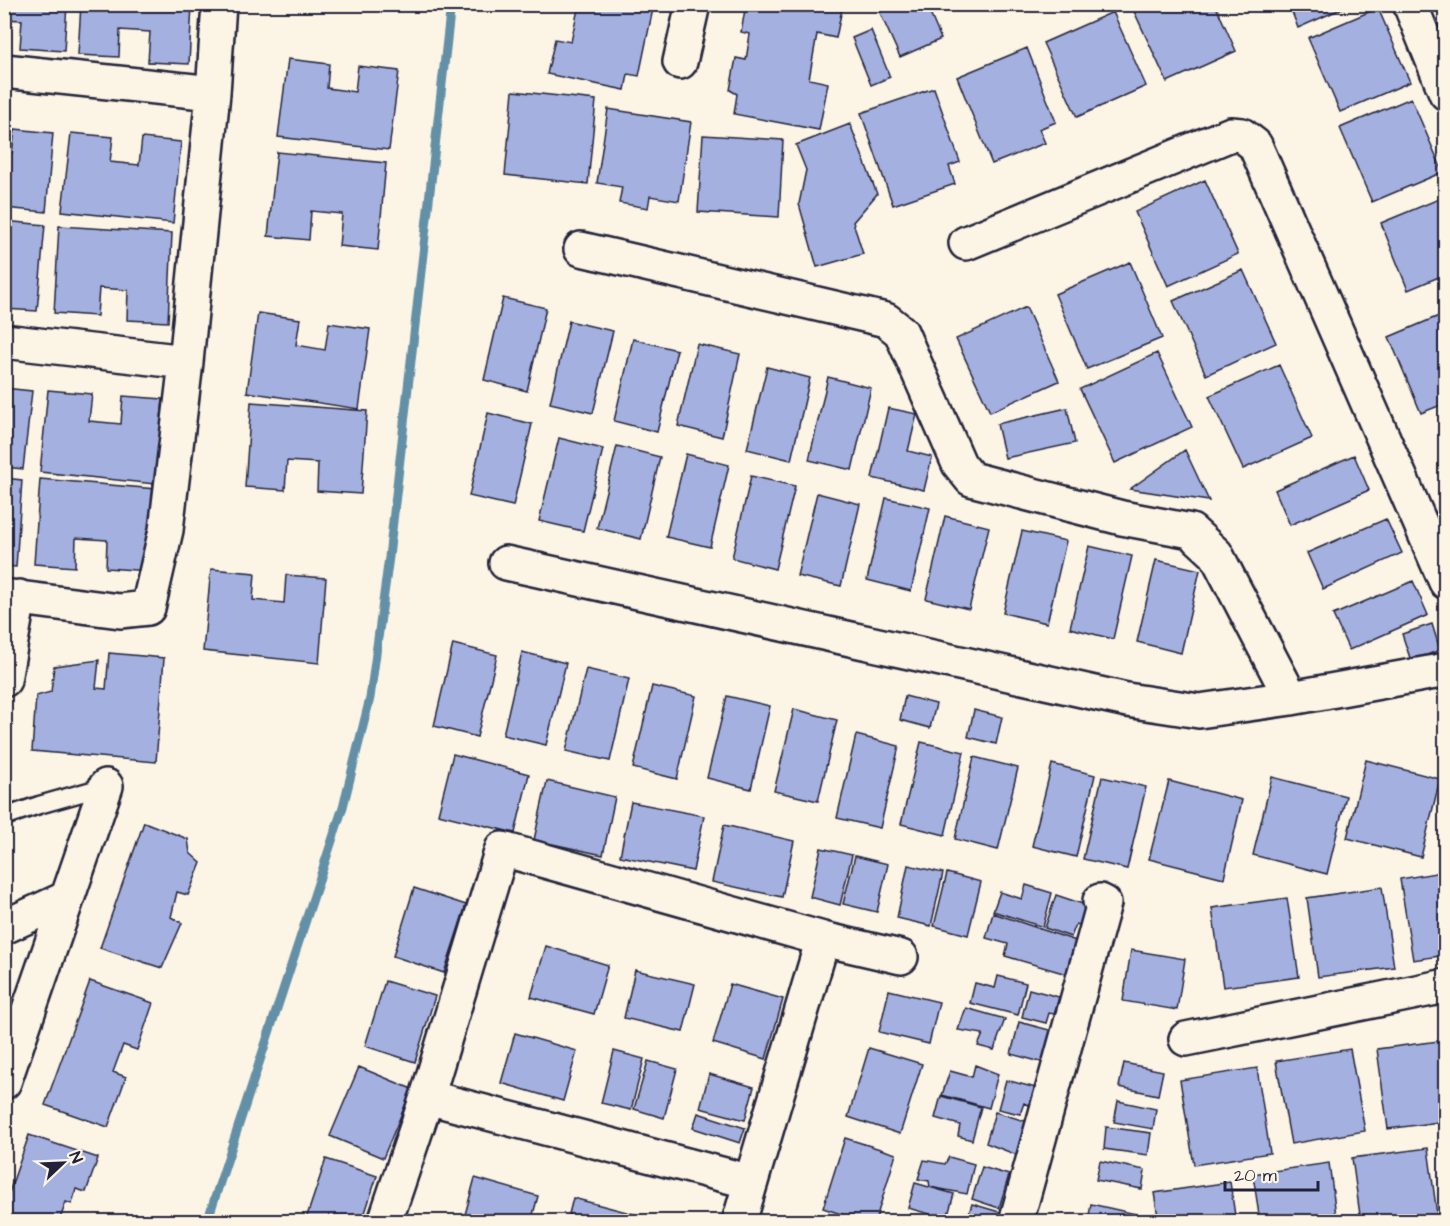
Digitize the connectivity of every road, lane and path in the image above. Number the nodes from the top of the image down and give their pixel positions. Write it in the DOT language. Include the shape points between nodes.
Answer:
graph roads {
  1 [pos="219,4"];
  2 [pos="693,4"];
  3 [pos="1410,4"];
  4 [pos="680,62"];
  5 [pos="4,71"];
  6 [pos="213,93"];
  7 [pos="1446,93"];
  8 [pos="966,243"];
  9 [pos="581,249"];
  10 [pos="4,341"];
  11 [pos="186,362"];
  12 [pos="506,563"];
  13 [pos="1446,582"];
  14 [pos="12,596"];
  15 [pos="1446,670"];
  16 [pos="4,680"];
  17 [pos="1291,698"];
  18 [pos="106,786"];
  19 [pos="4,818"];
  20 [pos="67,898"];
  21 [pos="1100,901"];
  22 [pos="4,927"];
  23 [pos="823,939"];
  24 [pos="901,957"];
  25 [pos="1446,986"];
  26 [pos="1186,1039"];
  27 [pos="4,1082"];
  28 [pos="427,1097"];
  29 [pos="751,1182"];
  30 [pos="385,1221"];
  31 [pos="739,1221"];
  32 [pos="1016,1221"];
  1 -- 6 [label="street"];
  2 -- 4 [label="street"];
  3 -- 7 [label="street"];
  5 -- 6 [label="street"];
  6 -- 11 [label="street"];
  8 -- 13 [label="street" via="1232,134 1242,135 1256,145"];
  9 -- 17 [label="street" via="886,320 901,332 959,464 971,479 1122,518 1191,531 1216,554"];
  10 -- 11 [label="street"];
  11 -- 14 [label="street" via="166,530 148,608 120,611"];
  12 -- 17 [label="street" via="1127,700 1199,711"];
  14 -- 16 [label="street"];
  15 -- 17 [label="street"];
  18 -- 19 [label="lane"];
  18 -- 20 [label="street"];
  20 -- 22 [label="street"];
  20 -- 27 [label="street"];
  21 -- 32 [label="street" via="1104,903"];
  23 -- 24 [label="street"];
  23 -- 28 [label="street" via="502,849"];
  23 -- 29 [label="street"];
  25 -- 26 [label="street"];
  28 -- 29 [label="street"];
  28 -- 30 [label="street"];
  29 -- 31 [label="street"];
}
